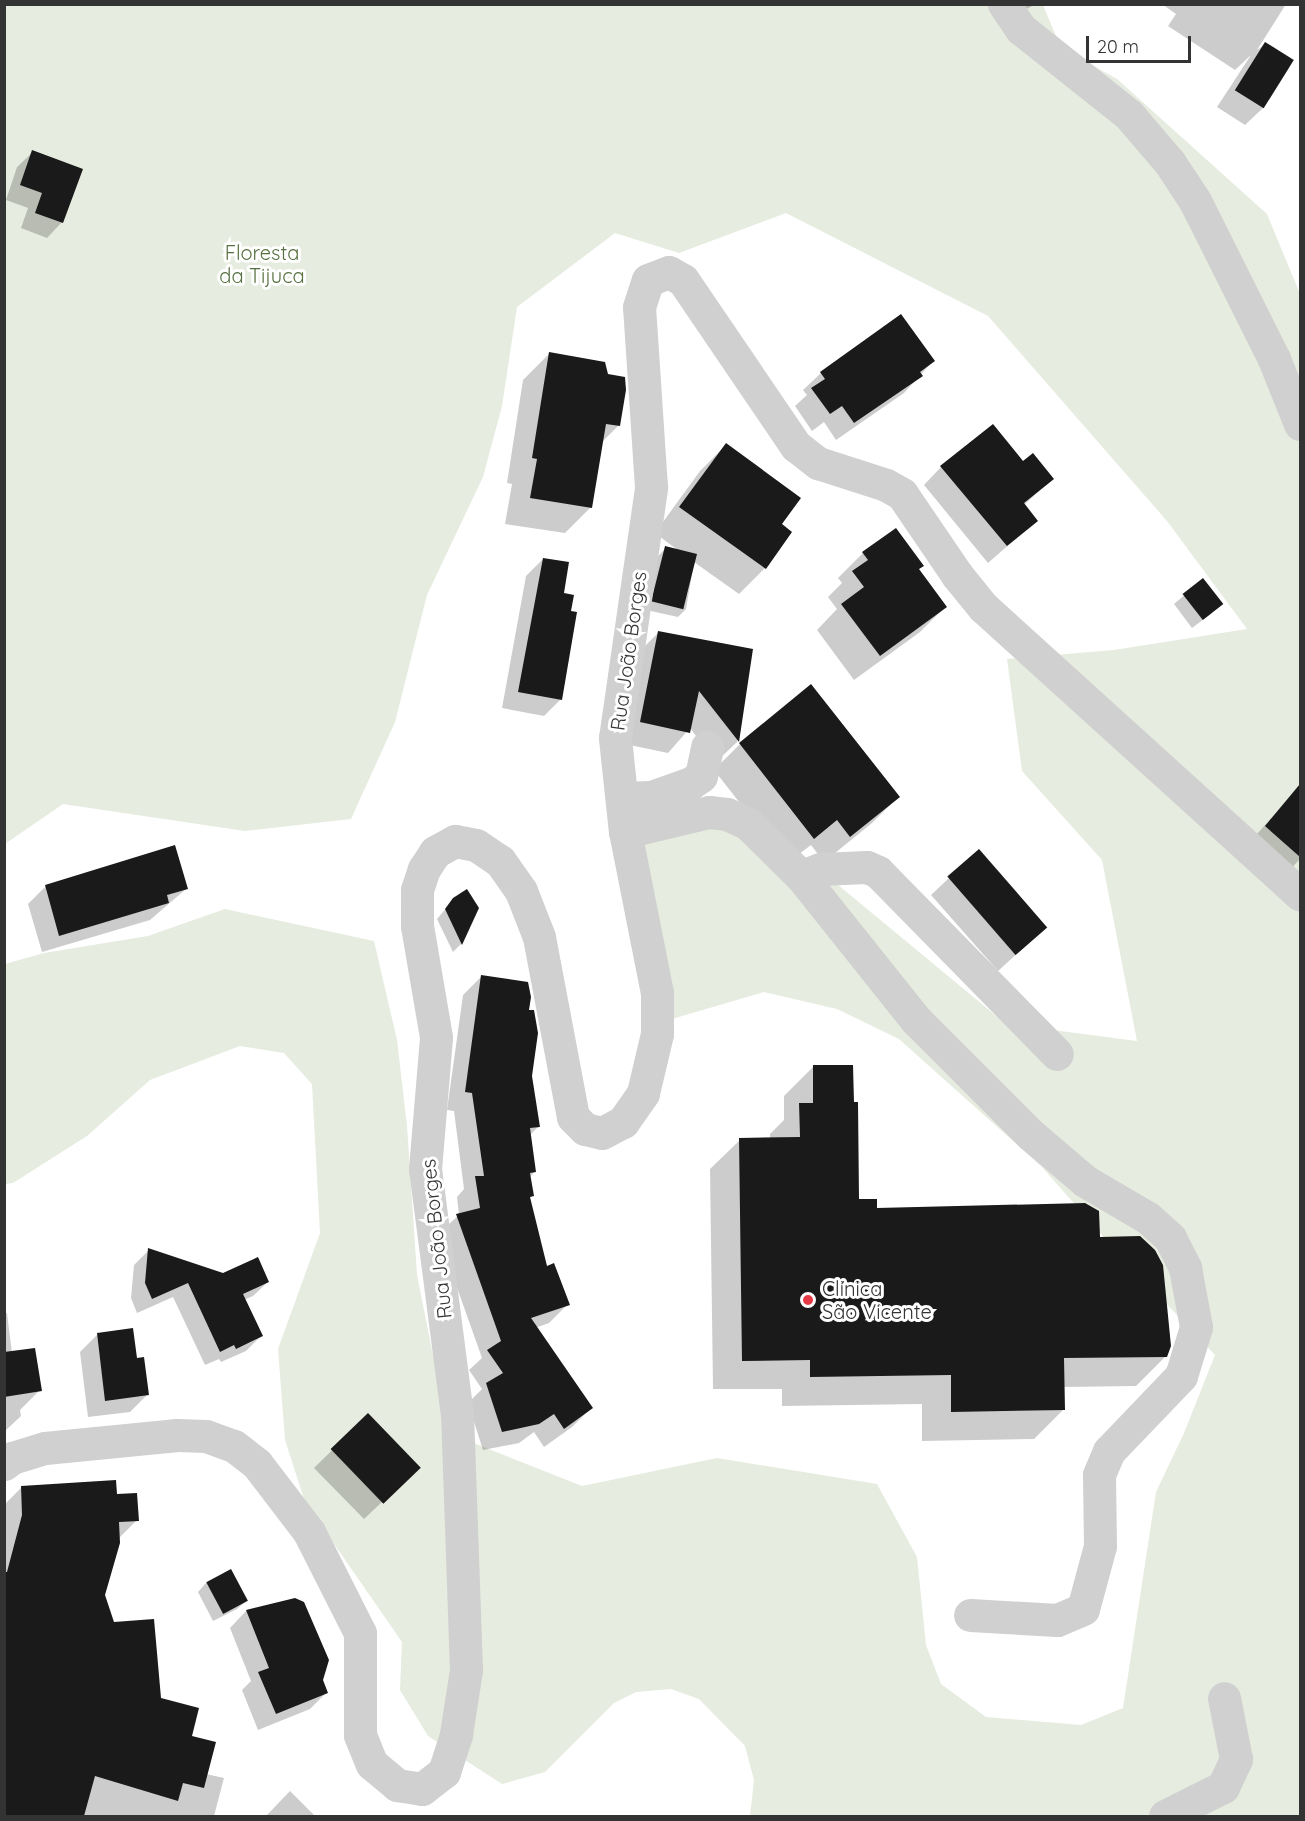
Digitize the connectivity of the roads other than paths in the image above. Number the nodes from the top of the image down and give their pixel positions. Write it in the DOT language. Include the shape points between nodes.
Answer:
graph roads {
  1 [pos="1004,4"];
  2 [pos="1300,424"];
  3 [pos="706,747"];
  4 [pos="622,798"];
  5 [pos="625,831"];
  6 [pos="801,876"];
  7 [pos="1300,894"];
  8 [pos="1057,1054"];
  9 [pos="4,1464"];
  10 [pos="970,1615"];
  11 [pos="1224,1698"];
  12 [pos="1165,1816"];
  1 -- 2 [label="street" via="1021,29 1130,115 1170,163 1195,201 1274,359"];
  3 -- 4 [label="street" via="701,776 691,783 651,797"];
  4 -- 5 [label="street, Rua João Borges"];
  4 -- 7 [label="street, Rua João Borges" via="615,738 651,487 639,307 648,280 669,272 683,280 795,446 818,463 902,494 983,607"];
  5 -- 6 [label="street" via="709,812 727,814 748,824"];
  5 -- 9 [label="street, Rua João Borges" via="657,993 657,1034 643,1093 622,1122 602,1133 585,1129 573,1117 539,937 521,891 500,861 476,845 455,841 435,852 417,890 417,926 436,1037 425,1168 457,1415 465,1659 456,1734 444,1772 422,1789 398,1785 372,1764 360,1735 360,1633 309,1532 257,1464 234,1446 206,1437 177,1435 45,1448"];
  6 -- 8 [label="street" via="820,869 867,867 878,872"];
  6 -- 10 [label="street" via="916,1020 1030,1134 1085,1180 1148,1218 1170,1238 1185,1268 1196,1327 1181,1376 1109,1451 1099,1474 1100,1546 1083,1609 1057,1620"];
  11 -- 12 [label="street" via="1236,1760 1223,1787"];
}
